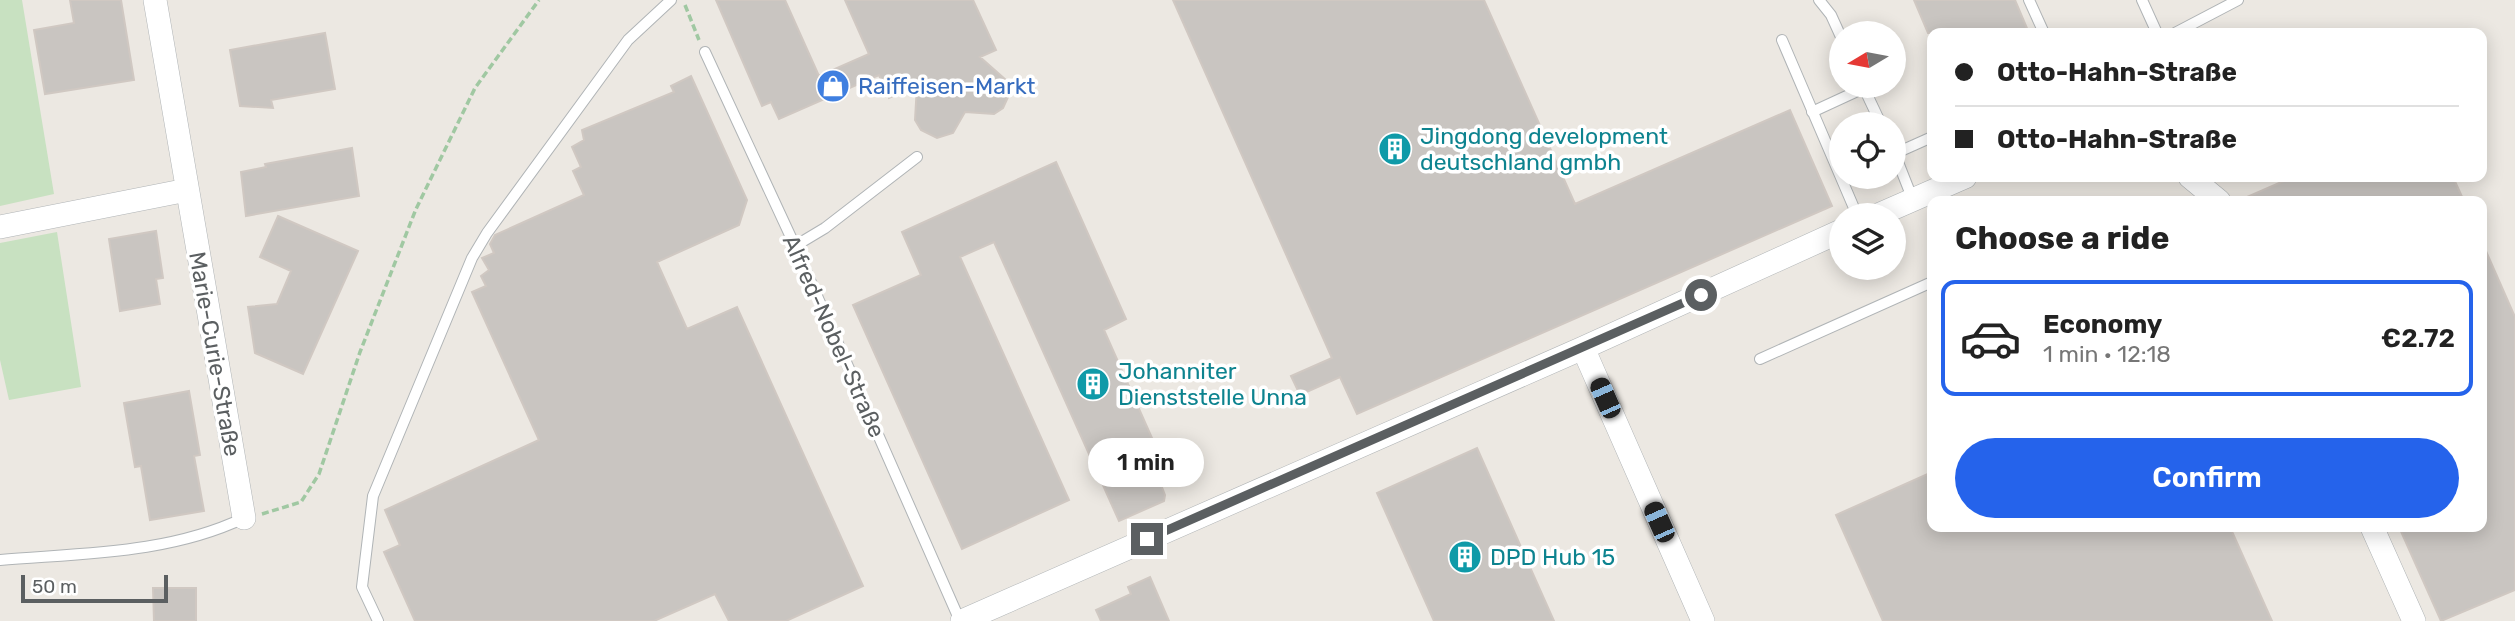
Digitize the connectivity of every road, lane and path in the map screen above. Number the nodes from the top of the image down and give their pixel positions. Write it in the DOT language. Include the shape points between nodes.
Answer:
graph roads {
  1 [pos="155,0"];
  2 [pos="539,0"];
  3 [pos="671,0"];
  4 [pos="684,0"];
  5 [pos="1819,0"];
  6 [pos="2029,0"];
  7 [pos="2142,0"];
  8 [pos="2238,0"];
  9 [pos="1834,21"];
  10 [pos="2042,28"];
  11 [pos="2155,28"];
  12 [pos="2185,28"];
  13 [pos="1782,40"];
  14 [pos="705,52"];
  15 [pos="1841,98"];
  16 [pos="1812,112"];
  17 [pos="1927,139"];
  18 [pos="1906,148"];
  19 [pos="917,157"];
  20 [pos="1954,182"];
  21 [pos="2196,182"];
  22 [pos="1906,183"];
  23 [pos="187,190"];
  24 [pos="2213,196"];
  25 [pos="1913,200"];
  26 [pos="1852,203"];
  27 [pos="1906,203"];
  28 [pos="0,227"];
  29 [pos="1829,236"];
  30 [pos="795,246"];
  31 [pos="1927,284"];
  32 [pos="1583,348"];
  33 [pos="1760,359"];
  34 [pos="244,518"];
  35 [pos="2374,532"];
  36 [pos="0,560"];
  37 [pos="378,621"];
  38 [pos="961,621"];
  39 [pos="1703,621"];
  40 [pos="2414,621"];
  1 -- 23 [label="street, Marie-Curie-Straße"];
  2 -- 34 [label="path" via="475,88 416,209 319,474 300,502"];
  3 -- 37 [label="lane" via="628,40 472,258 373,496 362,587"];
  4 -- 14 [label="path"];
  5 -- 9 [label="lane"];
  6 -- 10 [label="lane"];
  7 -- 11 [label="lane"];
  8 -- 12 [label="lane"];
  13 -- 16 [label="lane"];
  14 -- 30 [label="lane, Alfred-Nobel-Straße"];
  15 -- 16 [label="lane"];
  16 -- 26 [label="lane"];
  17 -- 18 [label="lane"];
  19 -- 30 [label="lane"];
  20 -- 25 [label="street"];
  21 -- 24 [label="street"];
  22 -- 25 [label="lane"];
  23 -- 28 [label="street"];
  23 -- 34 [label="street, Marie-Curie-Straße"];
  25 -- 27 [label="street"];
  29 -- 32 [label="street"];
  30 -- 38 [label="lane, Alfred-Nobel-Straße"];
  31 -- 33 [label="lane"];
  32 -- 38 [label="street"];
  32 -- 39 [label="street"];
  34 -- 36 [label="lane" via="207,536 133,550"];
  35 -- 40 [label="street"];
}
